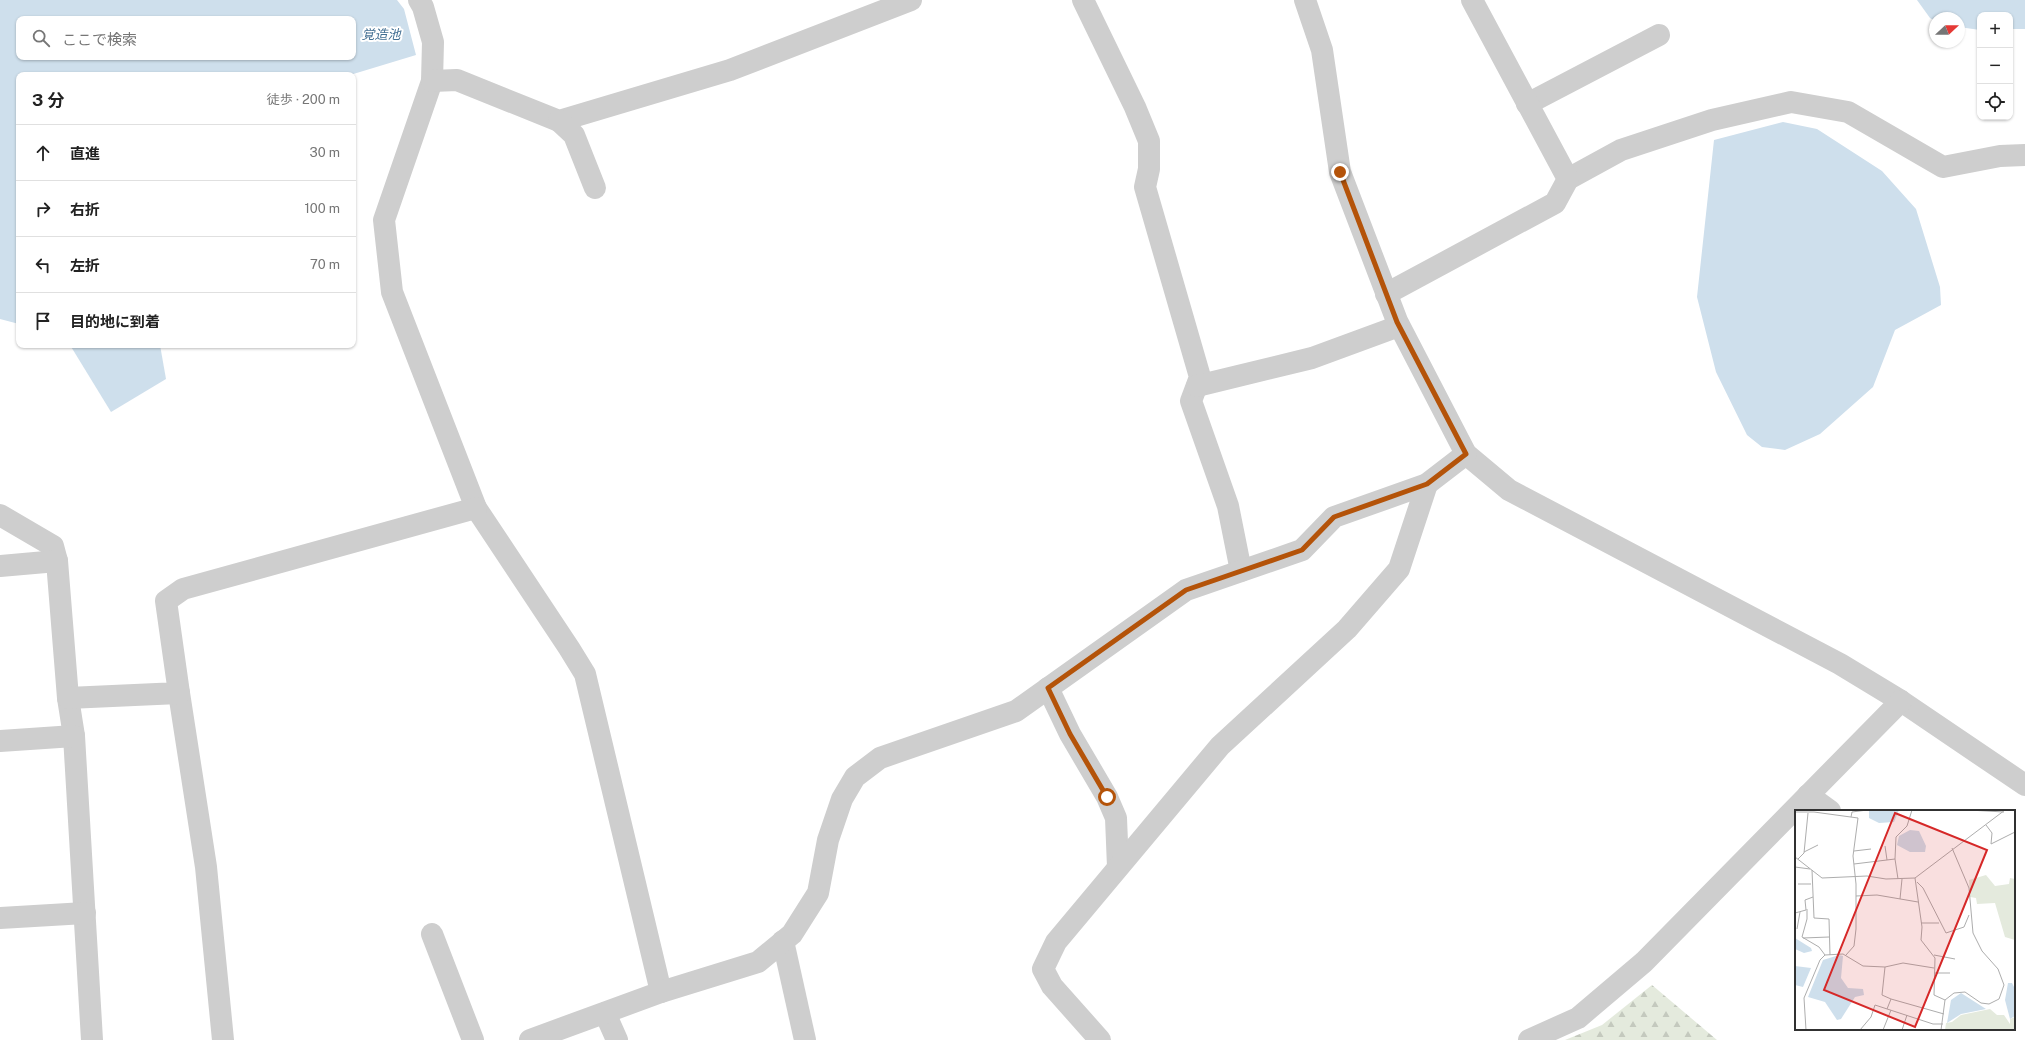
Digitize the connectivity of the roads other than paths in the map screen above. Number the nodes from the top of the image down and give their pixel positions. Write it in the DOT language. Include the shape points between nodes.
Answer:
graph roads {
  1 [pos="419,0"];
  2 [pos="911,0"];
  3 [pos="1083,0"];
  4 [pos="1305,0"];
  5 [pos="1472,0"];
  6 [pos="1659,35"];
  7 [pos="432,81"];
  8 [pos="1528,104"];
  9 [pos="559,121"];
  10 [pos="2025,155"];
  11 [pos="1568,179"];
  12 [pos="595,188"];
  13 [pos="1386,294"];
  14 [pos="1399,326"];
  15 [pos="1197,386"];
  16 [pos="1466,454"];
  17 [pos="1427,484"];
  18 [pos="476,508"];
  19 [pos="0,515"];
  20 [pos="57,561"];
  21 [pos="0,566"];
  22 [pos="1241,571"];
  23 [pos="1048,688"];
  24 [pos="179,693"];
  25 [pos="68,698"];
  26 [pos="1901,701"];
  27 [pos="74,736"];
  28 [pos="0,741"];
  29 [pos="2025,785"];
  30 [pos="1808,795"];
  31 [pos="1829,810"];
  32 [pos="1118,867"];
  33 [pos="85,913"];
  34 [pos="0,918"];
  35 [pos="432,934"];
  36 [pos="783,941"];
  37 [pos="661,992"];
  38 [pos="605,1013"];
  39 [pos="92,1040"];
  40 [pos="223,1040"];
  41 [pos="473,1040"];
  42 [pos="530,1040"];
  43 [pos="617,1040"];
  44 [pos="805,1040"];
  45 [pos="1100,1040"];
  46 [pos="1529,1040"];
  1 -- 7 [label="street" via="433,42"];
  2 -- 9 [label="street" via="730,70"];
  3 -- 15 [label="street" via="1149,141 1146,187 1200,377"];
  4 -- 13 [label="street" via="1322,50 1340,172"];
  5 -- 8 [label="street"];
  6 -- 8 [label="street"];
  7 -- 9 [label="street" via="457,80"];
  7 -- 18 [label="street" via="384,220 392,292"];
  8 -- 11 [label="street"];
  9 -- 12 [label="street" via="574,135"];
  10 -- 11 [label="street" via="2000,156 1943,167 1848,112 1791,102 1712,120 1621,150"];
  11 -- 13 [label="street" via="1555,203"];
  13 -- 14 [label="street"];
  14 -- 15 [label="street" via="1312,358"];
  14 -- 16 [label="street"];
  15 -- 22 [label="street" via="1191,401 1228,506"];
  16 -- 17 [label="street"];
  16 -- 26 [label="street" via="1509,490 1840,664"];
  17 -- 22 [label="street" via="1334,517 1302,550"];
  17 -- 32 [label="street" via="1399,569 1346,629 1220,746"];
  18 -- 24 [label="street" via="183,589 166,601"];
  18 -- 37 [label="street" via="585,674"];
  19 -- 20 [label="street" via="53,546"];
  20 -- 21 [label="street"];
  20 -- 25 [label="street"];
  22 -- 23 [label="street" via="1186,590"];
  23 -- 32 [label="street" via="1116,818"];
  23 -- 36 [label="street" via="1016,711 880,758 855,777 842,798 828,840 818,893 792,934"];
  24 -- 25 [label="street"];
  24 -- 40 [label="street" via="206,867"];
  25 -- 27 [label="street"];
  26 -- 29 [label="street"];
  26 -- 30 [label="street"];
  27 -- 28 [label="street"];
  27 -- 33 [label="street"];
  30 -- 31 [label="street"];
  30 -- 46 [label="street" via="1644,962 1578,1018"];
  32 -- 45 [label="street" via="1056,942 1043,969 1052,986"];
  33 -- 34 [label="street"];
  33 -- 39 [label="street"];
  35 -- 41 [label="street"];
  36 -- 37 [label="street" via="758,962"];
  36 -- 44 [label="street"];
  37 -- 38 [label="street"];
  38 -- 42 [label="street"];
  38 -- 43 [label="street"];
}
